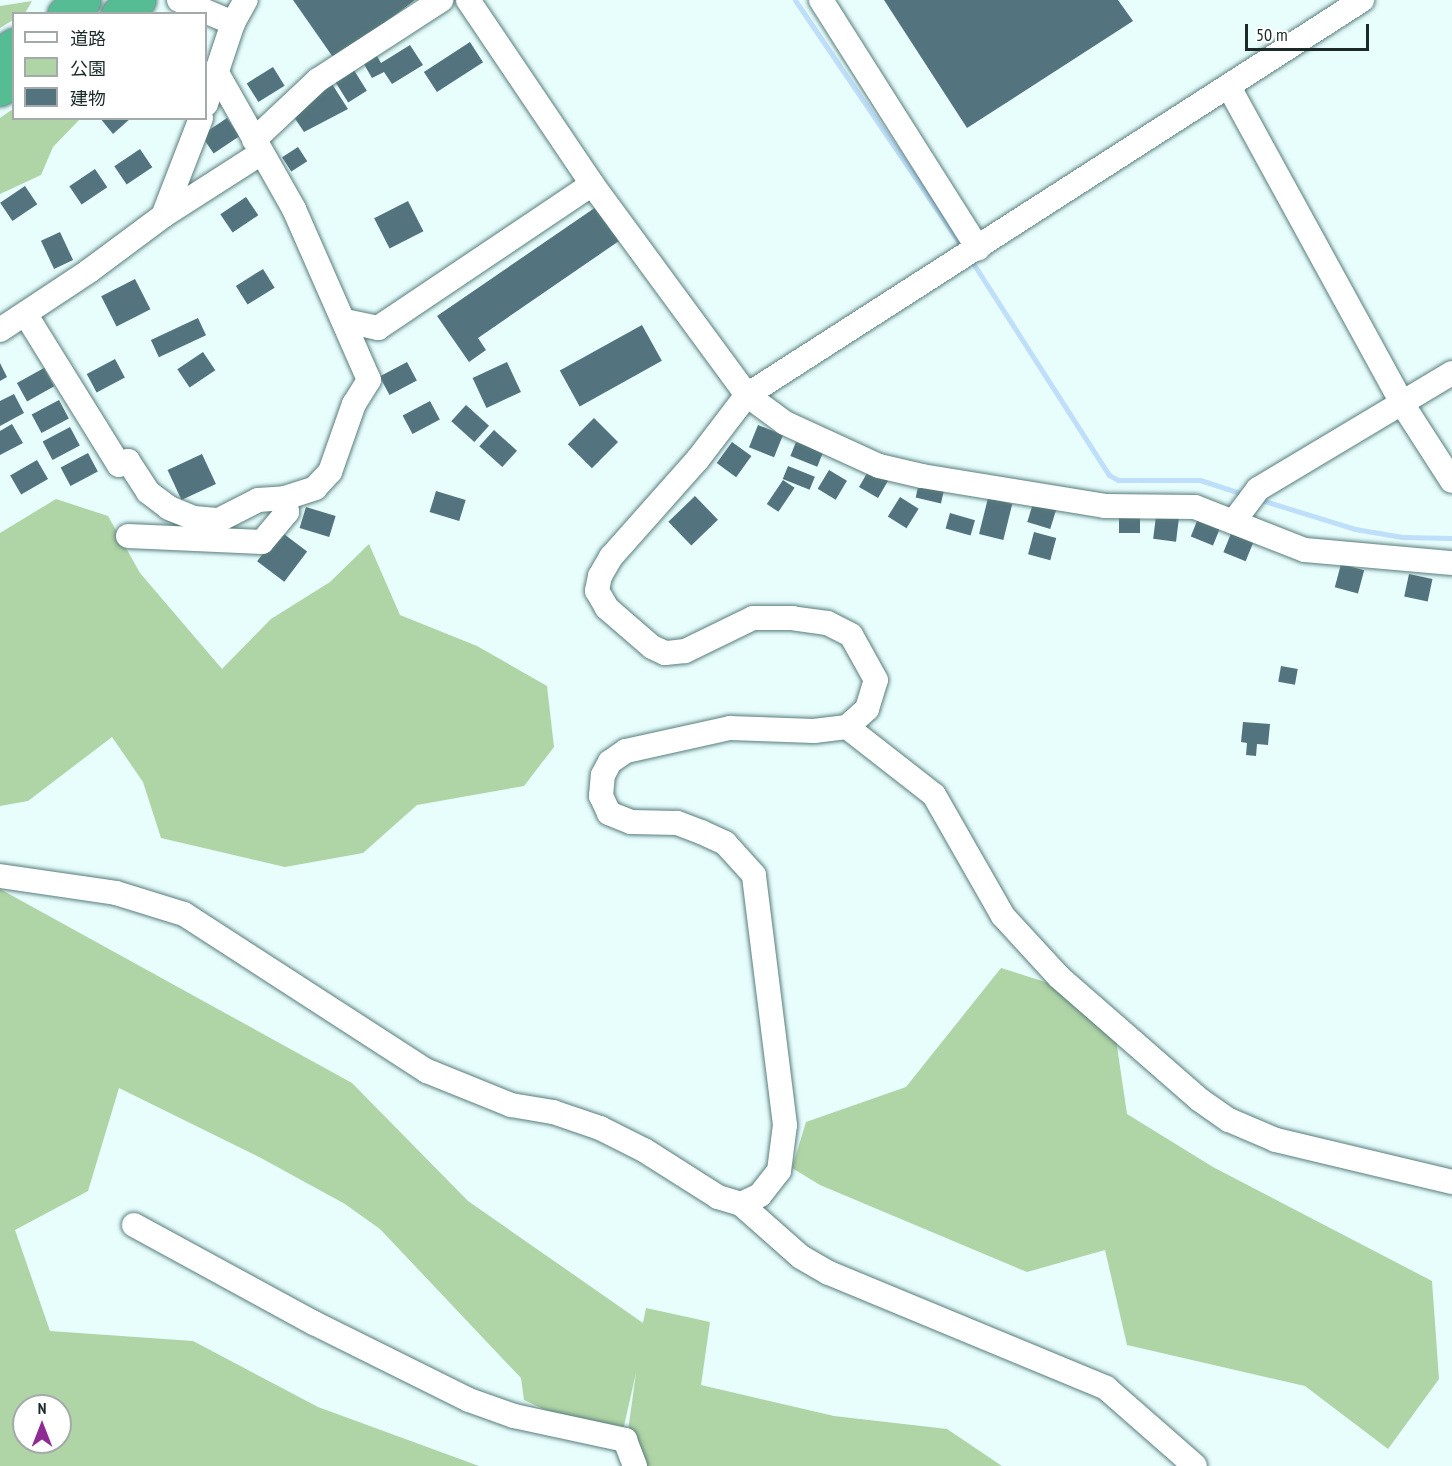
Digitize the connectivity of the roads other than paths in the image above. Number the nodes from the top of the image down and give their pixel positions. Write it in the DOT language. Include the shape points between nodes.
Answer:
graph roads {
  1 [pos="84,0"];
  2 [pos="139,0"];
  3 [pos="179,0"];
  4 [pos="246,0"];
  5 [pos="441,0"];
  6 [pos="468,0"];
  7 [pos="822,0"];
  8 [pos="1362,0"];
  9 [pos="67,12"];
  10 [pos="121,12"];
  11 [pos="232,22"];
  12 [pos="216,71"];
  13 [pos="1229,87"];
  14 [pos="207,101"];
  15 [pos="200,120"];
  16 [pos="257,146"];
  17 [pos="592,184"];
  18 [pos="163,216"];
  19 [pos="971,253"];
  20 [pos="26,315"];
  21 [pos="345,321"];
  22 [pos="0,330"];
  23 [pos="1452,373"];
  24 [pos="747,395"];
  25 [pos="1403,405"];
  26 [pos="1452,482"];
  27 [pos="285,498"];
  28 [pos="1244,508"];
  29 [pos="128,536"];
  30 [pos="1452,563"];
  31 [pos="847,727"];
  32 [pos="0,876"];
  33 [pos="1452,1182"];
  34 [pos="741,1204"];
  35 [pos="134,1225"];
  36 [pos="635,1466"];
  37 [pos="1194,1466"];
  1 -- 9 [label="highway"];
  2 -- 10 [label="highway"];
  3 -- 11 [label="street"];
  4 -- 11 [label="street"];
  5 -- 16 [label="street" via="318,80"];
  6 -- 17 [label="street"];
  7 -- 19 [label="street"];
  8 -- 13 [label="street"];
  11 -- 12 [label="street"];
  12 -- 14 [label="street"];
  12 -- 16 [label="street"];
  13 -- 19 [label="street"];
  13 -- 25 [label="street"];
  15 -- 18 [label="street"];
  16 -- 18 [label="street"];
  16 -- 21 [label="street" via="294,209"];
  17 -- 21 [label="street" via="378,328"];
  17 -- 24 [label="street"];
  18 -- 20 [label="street"];
  19 -- 24 [label="street"];
  20 -- 22 [label="street"];
  20 -- 27 [label="street" via="119,465 128,461 148,492 169,508 194,518 219,520 258,500"];
  21 -- 27 [label="street" via="369,380 354,404 330,472 315,488"];
  23 -- 25 [label="street"];
  24 -- 28 [label="street" via="785,423 879,466 1049,500 1105,506"];
  24 -- 31 [label="street" via="691,467 611,557 597,591 607,608 652,647 665,653 685,651 753,618 827,623 851,635 876,680 867,709"];
  25 -- 26 [label="street"];
  25 -- 28 [label="street"];
  27 -- 29 [label="street" via="287,512 262,542"];
  28 -- 30 [label="street" via="1305,550"];
  31 -- 33 [label="street" via="934,795 1003,916 1059,977 1200,1100 1229,1120 1276,1140"];
  31 -- 34 [label="street" via="814,731 730,728 626,751 610,762 603,775 601,796 609,813 631,822 677,823 701,832 725,843 754,875 785,1125 779,1171 760,1195"];
  32 -- 34 [label="street" via="116,893 184,914 427,1071 511,1105 553,1112 600,1128 644,1150 718,1197"];
  34 -- 37 [label="street" via="801,1257 829,1273 1106,1388"];
  35 -- 36 [label="street" via="314,1323 469,1400 514,1416 625,1440"];
}
